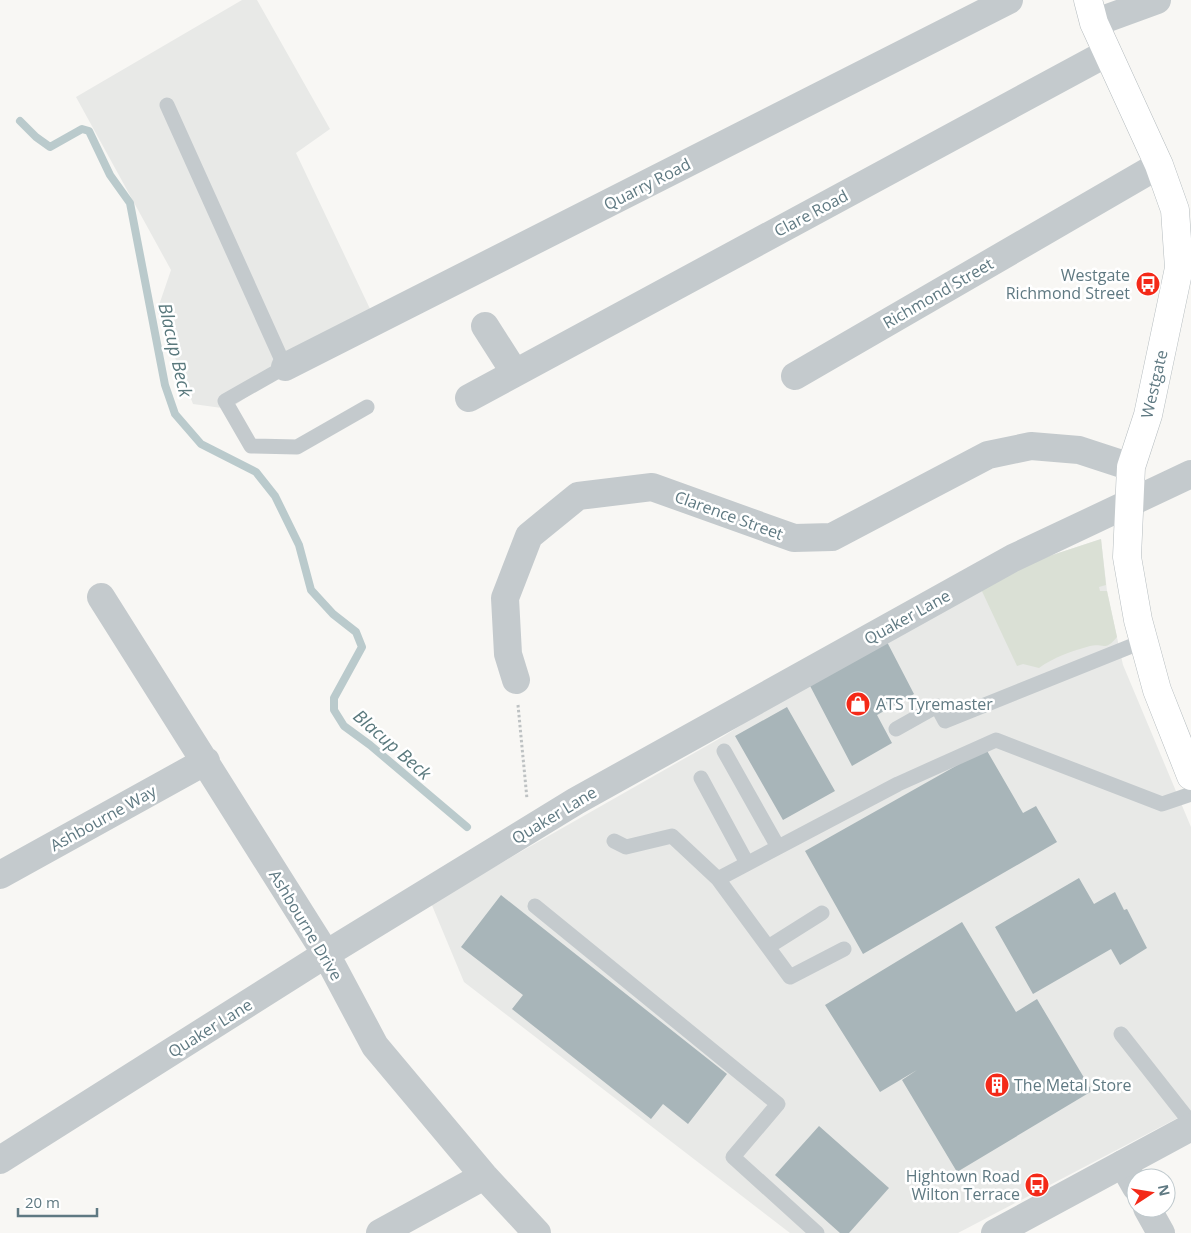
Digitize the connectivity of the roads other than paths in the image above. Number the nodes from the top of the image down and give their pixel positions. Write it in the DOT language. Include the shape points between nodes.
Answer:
graph roads {
  1 [pos="1009,0"];
  2 [pos="1157,0"];
  3 [pos="1091,12"];
  4 [pos="1107,53"];
  5 [pos="167,105"];
  6 [pos="1159,165"];
  7 [pos="1184,247"];
  8 [pos="485,326"];
  9 [pos="285,367"];
  10 [pos="515,373"];
  11 [pos="795,376"];
  12 [pos="469,398"];
  13 [pos="367,408"];
  14 [pos="1131,467"];
  15 [pos="1191,474"];
  16 [pos="1128,504"];
  17 [pos="101,597"];
  18 [pos="1144,641"];
  19 [pos="516,680"];
  20 [pos="896,729"];
  21 [pos="724,751"];
  22 [pos="206,761"];
  23 [pos="1189,769"];
  24 [pos="701,778"];
  25 [pos="1191,794"];
  26 [pos="614,841"];
  27 [pos="778,847"];
  28 [pos="748,863"];
  29 [pos="0,875"];
  30 [pos="718,879"];
  31 [pos="535,906"];
  32 [pos="822,913"];
  33 [pos="768,947"];
  34 [pos="844,949"];
  35 [pos="326,954"];
  36 [pos="1121,1034"];
  37 [pos="1191,1123"];
  38 [pos="1191,1127"];
  39 [pos="0,1160"];
  40 [pos="1123,1164"];
  41 [pos="1126,1169"];
  42 [pos="484,1176"];
  43 [pos="1153,1218"];
  44 [pos="380,1233"];
  45 [pos="537,1233"];
  46 [pos="817,1233"];
  47 [pos="995,1233"];
  48 [pos="1161,1233"];
  1 -- 9 [label="street, Quarry Road"];
  2 -- 3 [label="street"];
  3 -- 4 [label="main road, Westgate"];
  4 -- 6 [label="main road, Westgate"];
  4 -- 10 [label="street, Clare Road"];
  5 -- 9 [label="lane"];
  6 -- 7 [label="main road, Westgate"];
  6 -- 11 [label="street, Richmond Street"];
  7 -- 14 [label="main road, Westgate" via="1148,415"];
  8 -- 10 [label="street"];
  9 -- 13 [label="lane" via="225,401 251,446 297,447"];
  10 -- 12 [label="street, Clare Road"];
  14 -- 16 [label="main road, Westgate"];
  14 -- 19 [label="street, Clarence Street" via="1079,450 1031,446 988,455 832,537 794,538 652,487 578,496 528,536 505,598 508,654"];
  15 -- 16 [label="street, Quaker Lane"];
  16 -- 18 [label="main road, Westgate" via="1127,557"];
  16 -- 35 [label="street, Quaker Lane" via="1013,558 594,791"];
  17 -- 22 [label="street, Ashbourne Drive"];
  18 -- 20 [label="lane" via="945,721 937,706"];
  18 -- 23 [label="main road, Westgate" via="1157,690"];
  21 -- 27 [label="lane"];
  22 -- 29 [label="street, Ashbourne Way"];
  22 -- 35 [label="street, Ashbourne Drive"];
  24 -- 28 [label="lane"];
  25 -- 27 [label="lane" via="1162,804 996,740 898,784"];
  26 -- 30 [label="lane" via="626,846 672,836"];
  27 -- 28 [label="lane"];
  28 -- 30 [label="lane"];
  30 -- 33 [label="lane"];
  31 -- 46 [label="lane" via="778,1104 733,1157"];
  32 -- 33 [label="lane"];
  33 -- 34 [label="lane" via="790,977"];
  35 -- 39 [label="street, Quaker Lane"];
  35 -- 42 [label="street, Ashbourne Drive" via="376,1046"];
  36 -- 37 [label="lane"];
  38 -- 40 [label="street"];
  40 -- 41 [label="street"];
  40 -- 47 [label="street"];
  42 -- 44 [label="street"];
  42 -- 45 [label="street, Ashbourne Drive"];
  43 -- 48 [label="street"];
}
